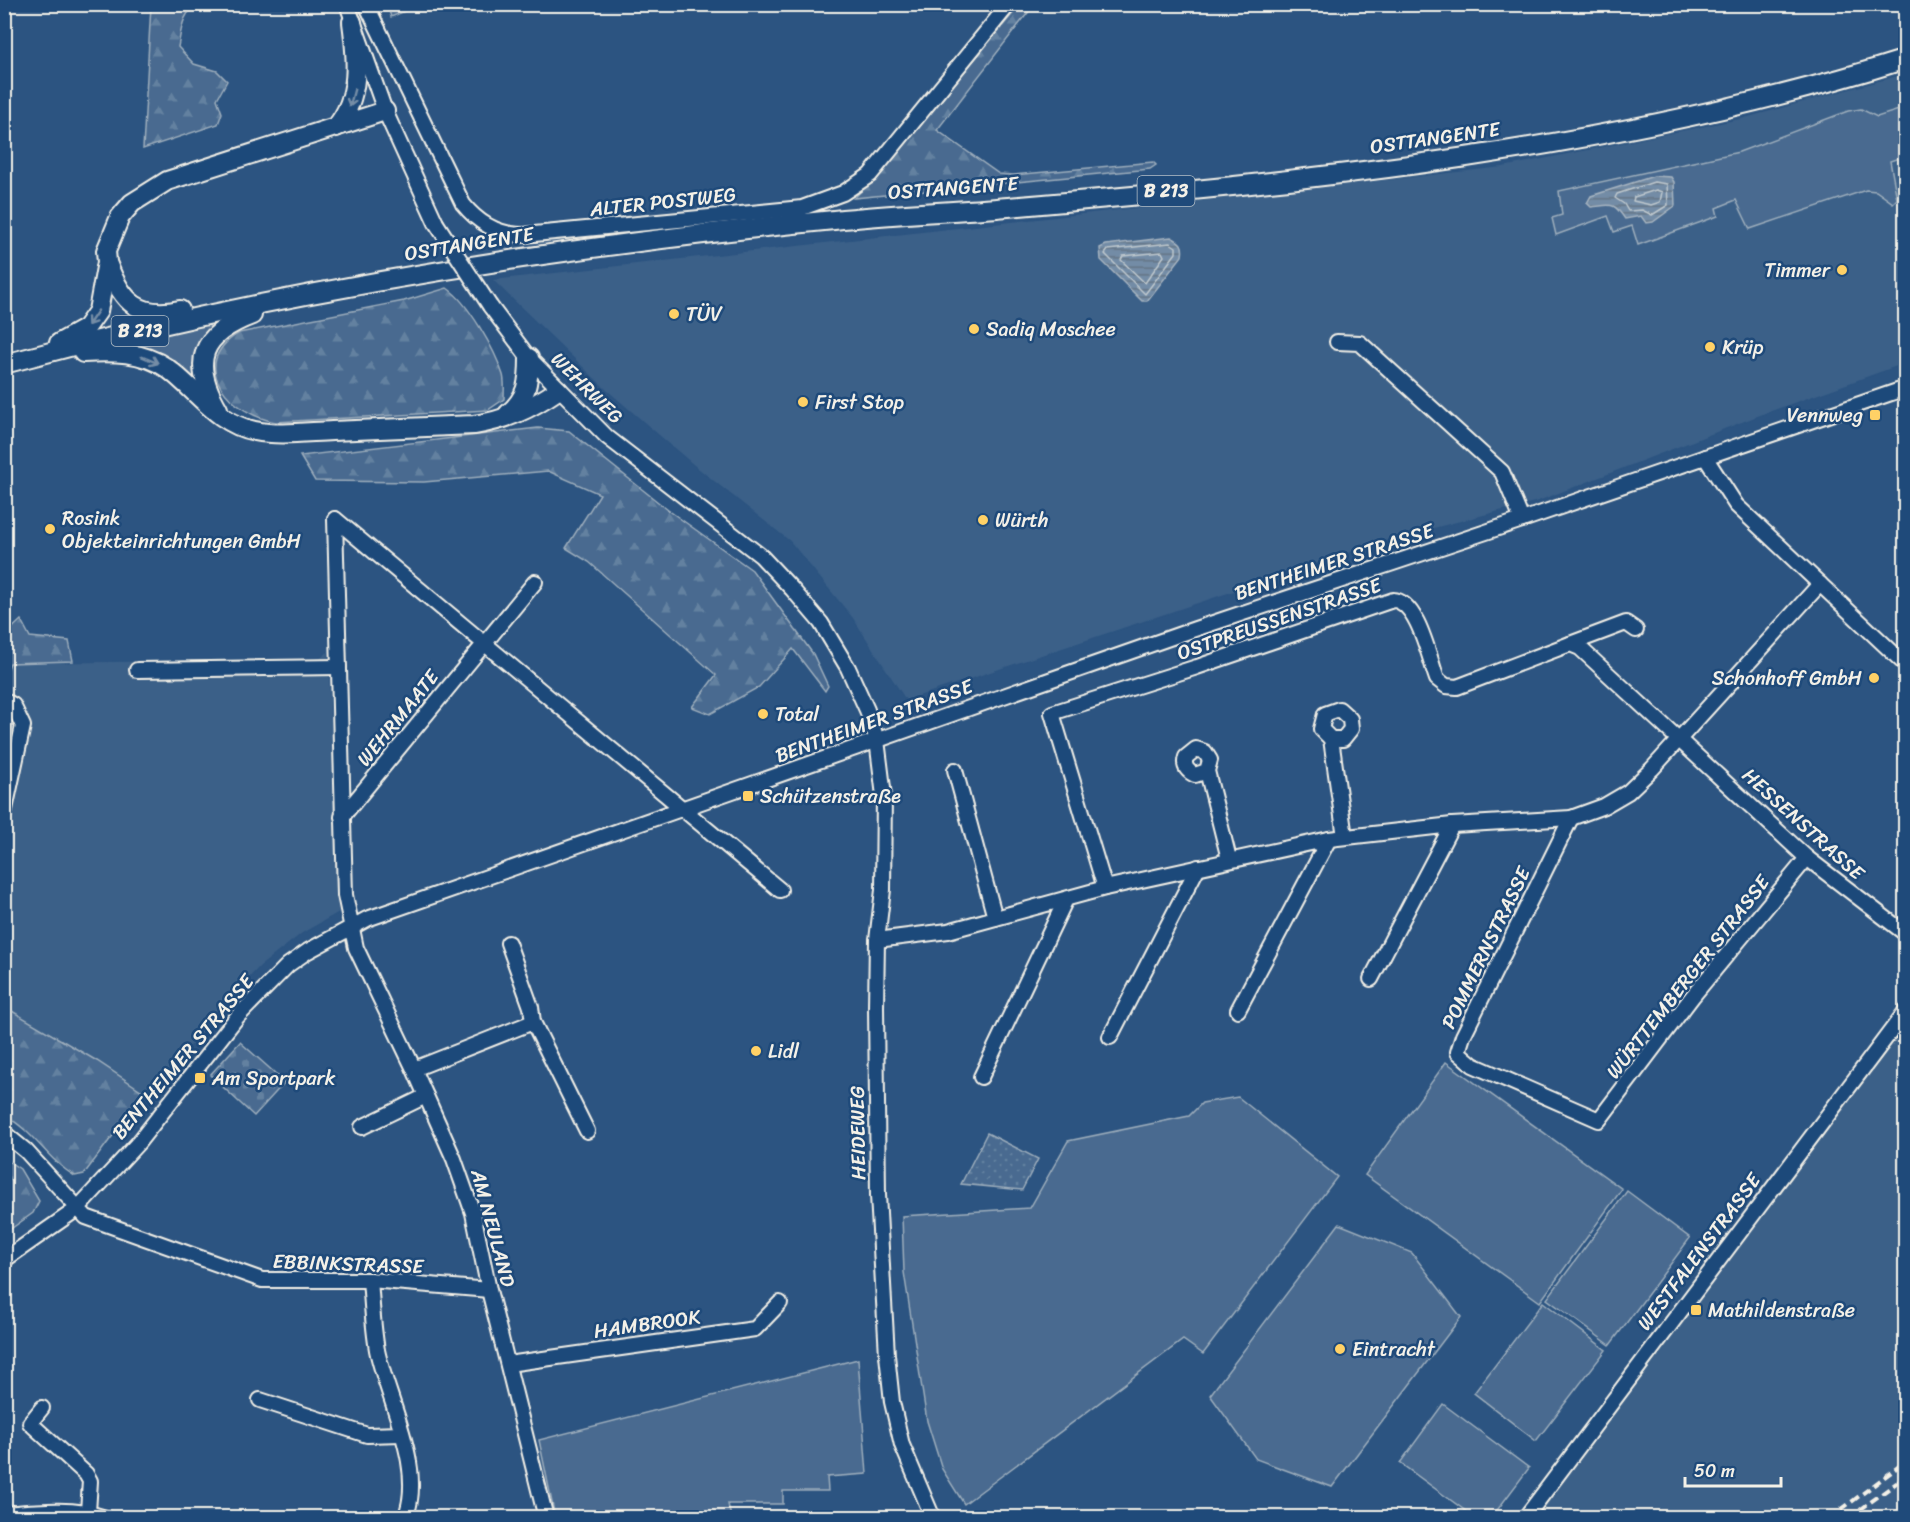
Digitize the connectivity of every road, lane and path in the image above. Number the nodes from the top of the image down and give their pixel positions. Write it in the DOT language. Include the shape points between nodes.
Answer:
graph roads {
  1 [pos="347,4"];
  2 [pos="366,4"];
  3 [pos="1009,4"];
  4 [pos="352,22"];
  5 [pos="1905,59"];
  6 [pos="384,111"];
  7 [pos="336,127"];
  8 [pos="107,262"];
  9 [pos="303,297"];
  10 [pos="251,306"];
  11 [pos="1337,342"];
  12 [pos="30,357"];
  13 [pos="529,358"];
  14 [pos="4,364"];
  15 [pos="1905,388"];
  16 [pos="558,390"];
  17 [pos="221,416"];
  18 [pos="500,421"];
  19 [pos="1705,457"];
  20 [pos="1522,520"];
  21 [pos="535,582"];
  22 [pos="1820,584"];
  23 [pos="1636,630"];
  24 [pos="484,643"];
  25 [pos="1570,644"];
  26 [pos="1905,665"];
  27 [pos="339,667"];
  28 [pos="137,670"];
  29 [pos="4,700"];
  30 [pos="1678,739"];
  31 [pos="877,740"];
  32 [pos="1331,740"];
  33 [pos="956,770"];
  34 [pos="1207,771"];
  35 [pos="685,810"];
  36 [pos="4,814"];
  37 [pos="342,817"];
  38 [pos="1572,818"];
  39 [pos="1452,825"];
  40 [pos="1345,837"];
  41 [pos="1329,839"];
  42 [pos="1807,858"];
  43 [pos="1229,859"];
  44 [pos="1198,867"];
  45 [pos="1105,888"];
  46 [pos="780,890"];
  47 [pos="1066,899"];
  48 [pos="995,918"];
  49 [pos="350,928"];
  50 [pos="1905,934"];
  51 [pos="877,940"];
  52 [pos="508,943"];
  53 [pos="1371,979"];
  54 [pos="1238,1010"];
  55 [pos="1905,1011"];
  56 [pos="533,1022"];
  57 [pos="1110,1037"];
  58 [pos="414,1069"];
  59 [pos="981,1077"];
  60 [pos="426,1096"];
  61 [pos="1599,1120"];
  62 [pos="362,1127"];
  63 [pos="587,1131"];
  64 [pos="4,1133"];
  65 [pos="76,1209"];
  66 [pos="4,1260"];
  67 [pos="370,1280"];
  68 [pos="489,1290"];
  69 [pos="780,1303"];
  70 [pos="508,1364"];
  71 [pos="260,1400"];
  72 [pos="42,1408"];
  73 [pos="402,1434"];
  74 [pos="88,1512"];
  75 [pos="14,1515"];
  76 [pos="106,1518"];
  77 [pos="405,1518"];
  78 [pos="546,1518"];
  79 [pos="933,1518"];
  80 [pos="1525,1518"];
  1 -- 4 [label="street, WEHRWEG"];
  2 -- 3 [label="street, ALTER POSTWEG" via="463,204 486,226 524,235 802,207 843,193 870,175"];
  4 -- 6 [label="street, WEHRWEG"];
  4 -- 7 [label="main road, one-way" via="357,57 352,101"];
  5 -- 9 [label="main road, OSTTANGENTE / B 213" via="1749,102 1613,132 1491,153 1344,173 661,240 540,255"];
  6 -- 7 [label="main road"];
  6 -- 13 [label="street, WEHRWEG, bridge" via="436,223"];
  7 -- 8 [label="main road" via="149,190 120,217 106,250"];
  8 -- 10 [label="main road" via="121,294 148,313"];
  8 -- 12 [label="main road, one-way" via="99,311 92,322 76,335"];
  9 -- 10 [label="main road, OSTTANGENTE / B 213"];
  9 -- 17 [label="main road" via="232,321 212,339 203,360 203,374 207,391"];
  10 -- 12 [label="main road, OSTTANGENTE / B 213"];
  11 -- 20 [label="street" via="1359,343 1502,472"];
  12 -- 14 [label="main road, OSTTANGENTE / B 213"];
  12 -- 17 [label="main road, one-way" via="106,351 143,357 167,368"];
  13 -- 16 [label="street, WEHRWEG"];
  13 -- 18 [label="main road" via="524,396"];
  15 -- 19 [label="street, BENTHEIMER STRASSE"];
  16 -- 18 [label="main road"];
  16 -- 31 [label="street, WEHRWEG" via="607,437 760,556 792,588 821,623 848,668"];
  17 -- 18 [label="main road" via="241,428 268,432"];
  19 -- 20 [label="street, BENTHEIMER STRASSE"];
  19 -- 22 [label="street" via="1737,505"];
  20 -- 31 [label="street, BENTHEIMER STRASSE"];
  21 -- 24 [label="street, WEHRMAATE"];
  22 -- 26 [label="street"];
  22 -- 30 [label="street"];
  23 -- 25 [label="street" via="1626,623"];
  24 -- 27 [label="street, WEHRMAATE" via="335,519"];
  24 -- 35 [label="street"];
  24 -- 37 [label="street, WEHRMAATE"];
  25 -- 30 [label="street" via="1587,653"];
  25 -- 45 [label="street, OSTPREUSSENSTRASSE" via="1457,687 1446,687 1437,679 1413,612 1408,605 1393,600 1052,713"];
  27 -- 28 [label="street"];
  27 -- 37 [label="street, WEHRMAATE"];
  29 -- 36 [label="street" via="13,705 22,726"];
  30 -- 38 [label="street" via="1628,792"];
  30 -- 42 [label="street, HESSENSTRASSE"];
  31 -- 35 [label="street, BENTHEIMER STRASSE"];
  31 -- 51 [label="street, HEIDEWEG" via="883,771 884,845"];
  32 -- 40 [label="street"];
  33 -- 48 [label="street"];
  34 -- 43 [label="street"];
  35 -- 46 [label="street"];
  35 -- 49 [label="street, BENTHEIMER STRASSE"];
  37 -- 49 [label="street, WEHRMAATE"];
  38 -- 39 [label="street"];
  38 -- 61 [label="street, POMMERNSTRASSE" via="1458,1052 1473,1065"];
  39 -- 40 [label="street"];
  39 -- 53 [label="street"];
  40 -- 41 [label="street"];
  41 -- 43 [label="street"];
  41 -- 54 [label="street"];
  42 -- 50 [label="street, HESSENSTRASSE"];
  42 -- 61 [label="street, WÜRTTEMBERGER STRASSE" via="1692,997"];
  43 -- 44 [label="street"];
  44 -- 45 [label="street"];
  44 -- 57 [label="street"];
  45 -- 47 [label="street"];
  47 -- 48 [label="street"];
  47 -- 59 [label="street"];
  48 -- 51 [label="street" via="923,936"];
  49 -- 58 [label="street, AM NEULAND"];
  49 -- 65 [label="street, BENTHEIMER STRASSE" via="308,951 262,990 138,1143"];
  51 -- 79 [label="street, HEIDEWEG" via="878,1195 887,1355 902,1445"];
  52 -- 56 [label="street"];
  55 -- 80 [label="street, WESTFALENSTRASSE"];
  56 -- 58 [label="street"];
  56 -- 63 [label="street"];
  58 -- 60 [label="street, AM NEULAND"];
  60 -- 62 [label="street"];
  60 -- 68 [label="street, AM NEULAND" via="473,1213"];
  64 -- 65 [label="street" via="26,1151"];
  65 -- 66 [label="street, BENTHEIMER STRASSE"];
  65 -- 67 [label="street, EBBINKSTRASSE" via="104,1225 262,1280"];
  67 -- 68 [label="street, EBBINKSTRASSE"];
  67 -- 73 [label="street" via="377,1349"];
  68 -- 70 [label="street, AM NEULAND"];
  69 -- 70 [label="street, HAMBROOK" via="755,1329"];
  70 -- 78 [label="street, AM NEULAND"];
  71 -- 73 [label="street" via="367,1435"];
  72 -- 74 [label="street" via="30,1423 86,1474 90,1481"];
  73 -- 77 [label="street" via="411,1499"];
  74 -- 75 [label="street"];
  74 -- 76 [label="street"];
}
